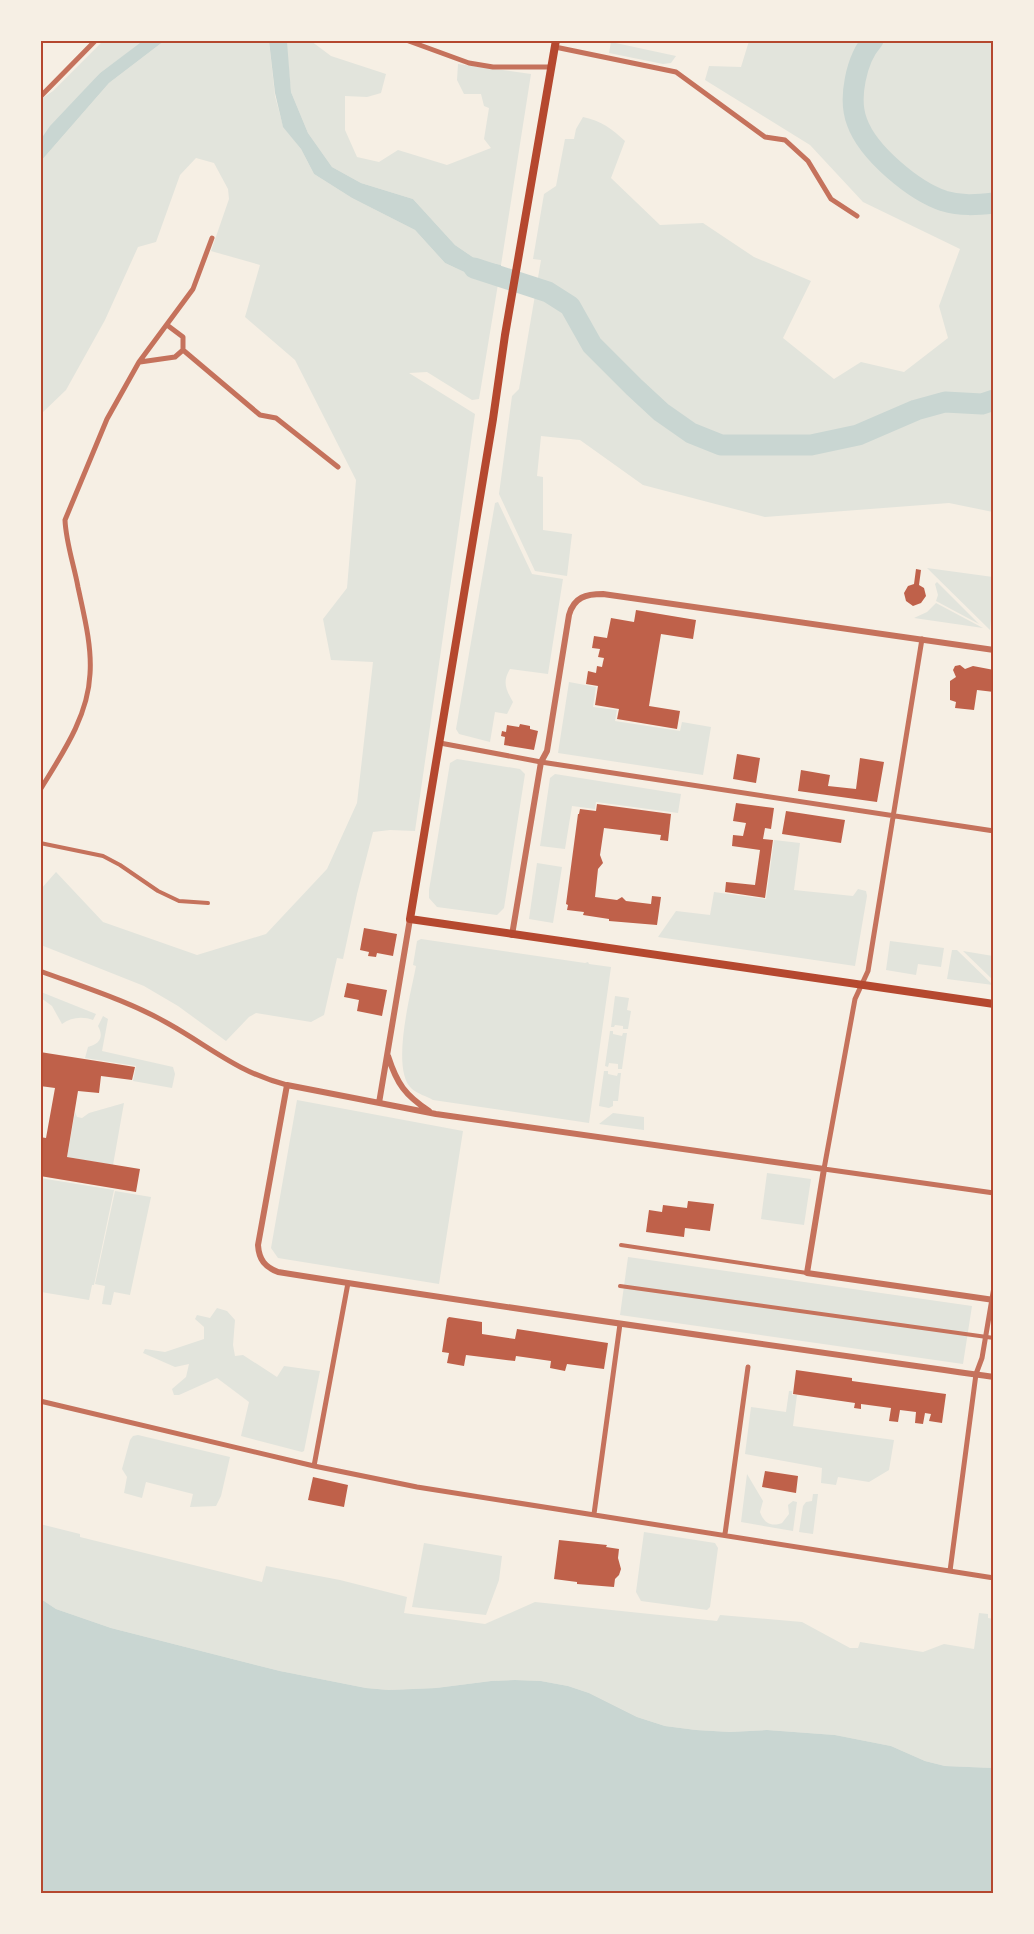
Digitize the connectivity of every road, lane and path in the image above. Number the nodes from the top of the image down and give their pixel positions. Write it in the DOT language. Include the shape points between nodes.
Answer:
graph roads {
  1 [pos="96,40"];
  2 [pos="406,40"];
  3 [pos="555,44"];
  4 [pos="551,67"];
  5 [pos="40,97"];
  6 [pos="857,216"];
  7 [pos="212,238"];
  8 [pos="167,325"];
  9 [pos="183,350"];
  10 [pos="139,362"];
  11 [pos="338,467"];
  12 [pos="922,639"];
  13 [pos="993,650"];
  14 [pos="440,743"];
  15 [pos="542,762"];
  16 [pos="40,790"];
  17 [pos="892,816"];
  18 [pos="993,831"];
  19 [pos="40,843"];
  20 [pos="208,903"];
  21 [pos="410,919"];
  22 [pos="512,935"];
  23 [pos="40,971"];
  24 [pos="861,986"];
  25 [pos="993,1004"];
  26 [pos="387,1053"];
  27 [pos="286,1085"];
  28 [pos="379,1103"];
  29 [pos="432,1113"];
  30 [pos="824,1169"];
  31 [pos="993,1194"];
  32 [pos="621,1245"];
  33 [pos="807,1273"];
  34 [pos="348,1283"];
  35 [pos="620,1286"];
  36 [pos="993,1287"];
  37 [pos="992,1300"];
  38 [pos="620,1324"];
  39 [pos="985,1336"];
  40 [pos="993,1338"];
  41 [pos="748,1367"];
  42 [pos="976,1374"];
  43 [pos="993,1377"];
  44 [pos="40,1401"];
  45 [pos="314,1466"];
  46 [pos="594,1514"];
  47 [pos="725,1534"];
  48 [pos="950,1571"];
  49 [pos="993,1578"];
  1 -- 5 [label="street"];
  2 -- 4 [label="street" via="469,63"];
  3 -- 4 [label="main road"];
  3 -- 6 [label="street" via="676,72 765,137 784,140 808,161 831,198"];
  4 -- 14 [label="main road"];
  7 -- 8 [label="street" via="196,283"];
  8 -- 9 [label="street" via="183,337"];
  8 -- 10 [label="street"];
  9 -- 10 [label="street" via="175,357"];
  9 -- 11 [label="street" via="260,415 276,418"];
  10 -- 16 [label="street" via="107,419 66,520 90,673 78,724"];
  12 -- 13 [label="street"];
  12 -- 15 [label="street" via="590,594 578,598 571,607"];
  12 -- 17 [label="street"];
  14 -- 15 [label="street"];
  14 -- 21 [label="main road"];
  15 -- 17 [label="street"];
  15 -- 22 [label="street"];
  17 -- 18 [label="street"];
  17 -- 24 [label="street" via="868,971"];
  19 -- 20 [label="street" via="103,856 179,901"];
  21 -- 22 [label="main road"];
  21 -- 26 [label="street"];
  22 -- 24 [label="main road"];
  23 -- 27 [label="street" via="136,1008 244,1071"];
  24 -- 25 [label="main road"];
  24 -- 30 [label="street" via="855,999"];
  26 -- 28 [label="street"];
  26 -- 29 [label="street" via="400,1087"];
  27 -- 28 [label="street"];
  27 -- 34 [label="street" via="259,1255 269,1269 278,1272"];
  28 -- 29 [label="street"];
  29 -- 30 [label="street"];
  30 -- 31 [label="street"];
  30 -- 33 [label="street"];
  32 -- 33 [label="street"];
  33 -- 37 [label="street"];
  34 -- 38 [label="street"];
  34 -- 45 [label="street"];
  35 -- 39 [label="street"];
  36 -- 37 [label="street"];
  37 -- 39 [label="street"];
  38 -- 42 [label="street"];
  38 -- 46 [label="street"];
  39 -- 40 [label="street"];
  39 -- 42 [label="street"];
  41 -- 47 [label="street"];
  42 -- 43 [label="street"];
  42 -- 48 [label="street"];
  44 -- 45 [label="street"];
  45 -- 46 [label="street" via="417,1487"];
  46 -- 47 [label="street"];
  47 -- 48 [label="street"];
  48 -- 49 [label="street"];
}
